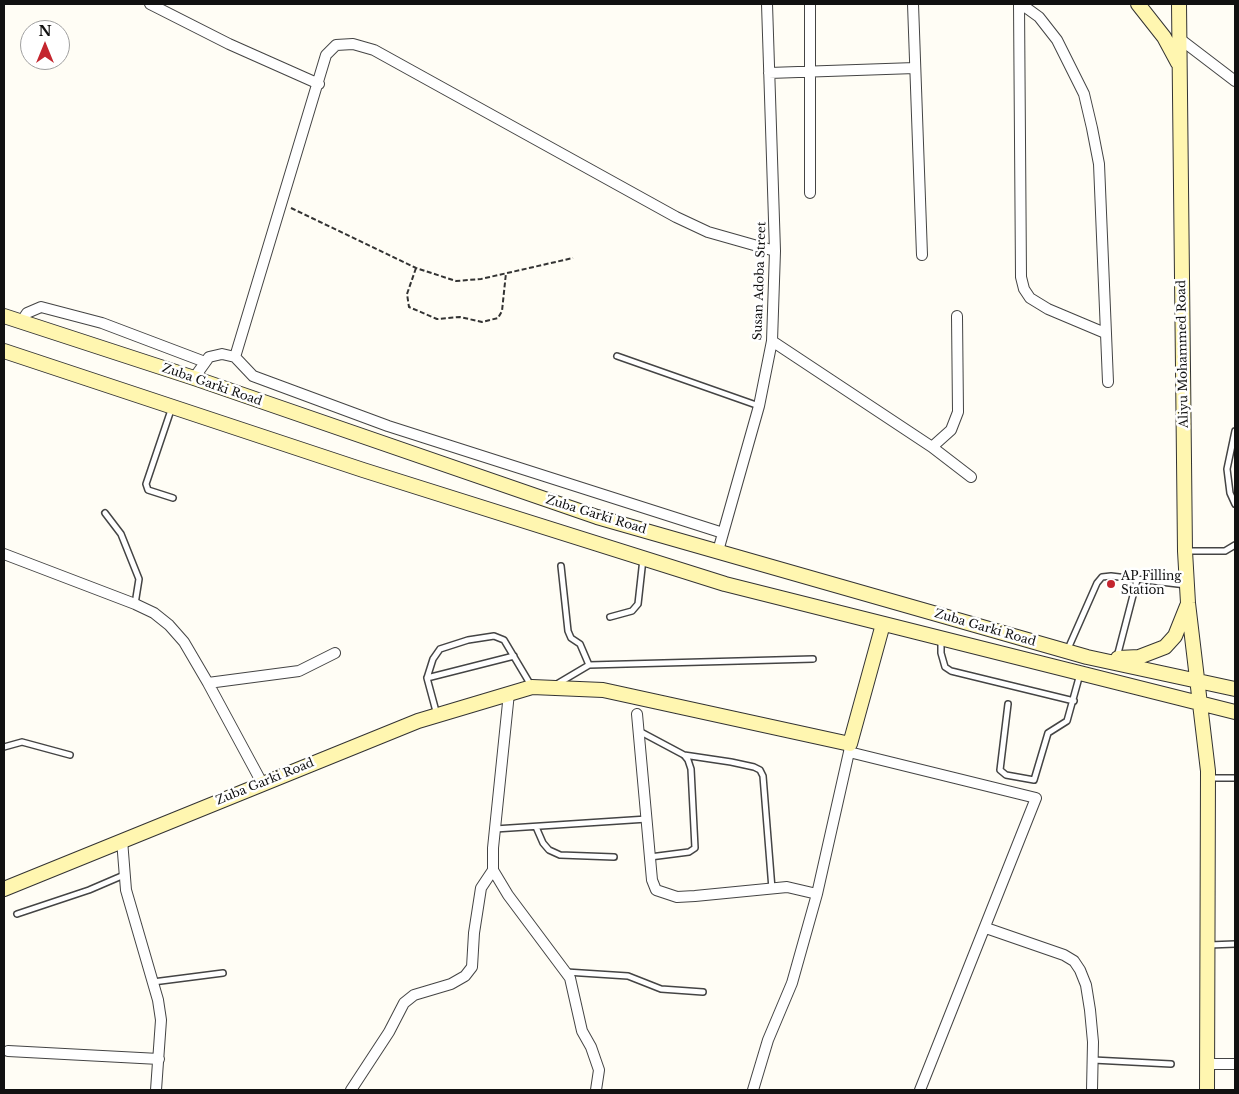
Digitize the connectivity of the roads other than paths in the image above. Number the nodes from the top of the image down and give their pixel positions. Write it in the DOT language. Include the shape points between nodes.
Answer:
graph roads {
  1 [pos="150,4"];
  2 [pos="767,4"];
  3 [pos="810,4"];
  4 [pos="913,4"];
  5 [pos="1020,4"];
  6 [pos="1138,4"];
  7 [pos="1179,4"];
  8 [pos="1180,39"];
  9 [pos="915,68"];
  10 [pos="1180,70"];
  11 [pos="812,72"];
  12 [pos="769,73"];
  13 [pos="1235,81"];
  14 [pos="319,84"];
  15 [pos="810,193"];
  16 [pos="776,252"];
  17 [pos="922,255"];
  18 [pos="4,316"];
  19 [pos="957,316"];
  20 [pos="21,322"];
  21 [pos="1105,333"];
  22 [pos="772,341"];
  23 [pos="4,351"];
  24 [pos="618,356"];
  25 [pos="235,357"];
  26 [pos="205,362"];
  27 [pos="194,378"];
  28 [pos="1108,382"];
  29 [pos="172,406"];
  30 [pos="759,406"];
  31 [pos="1235,431"];
  32 [pos="932,447"];
  33 [pos="971,477"];
  34 [pos="173,498"];
  35 [pos="1235,504"];
  36 [pos="105,513"];
  37 [pos="723,533"];
  38 [pos="1235,545"];
  39 [pos="718,551"];
  40 [pos="1185,551"];
  41 [pos="4,554"];
  42 [pos="644,558"];
  43 [pos="561,566"];
  44 [pos="1137,580"];
  45 [pos="1187,586"];
  46 [pos="1188,603"];
  47 [pos="135,604"];
  48 [pos="610,617"];
  49 [pos="884,624"];
  50 [pos="940,638"];
  51 [pos="1067,651"];
  52 [pos="335,653"];
  53 [pos="514,656"];
  54 [pos="1087,657"];
  55 [pos="813,658"];
  56 [pos="1116,658"];
  57 [pos="589,665"];
  58 [pos="1080,674"];
  59 [pos="427,678"];
  60 [pos="1198,681"];
  61 [pos="208,683"];
  62 [pos="532,687"];
  63 [pos="550,688"];
  64 [pos="1235,689"];
  65 [pos="510,692"];
  66 [pos="1074,701"];
  67 [pos="1008,704"];
  68 [pos="1199,704"];
  69 [pos="1235,712"];
  70 [pos="437,714"];
  71 [pos="636,714"];
  72 [pos="639,731"];
  73 [pos="4,747"];
  74 [pos="849,748"];
  75 [pos="70,755"];
  76 [pos="684,755"];
  77 [pos="1208,778"];
  78 [pos="1235,778"];
  79 [pos="262,783"];
  80 [pos="647,819"];
  81 [pos="536,827"];
  82 [pos="495,829"];
  83 [pos="122,840"];
  84 [pos="614,857"];
  85 [pos="650,857"];
  86 [pos="493,870"];
  87 [pos="124,875"];
  88 [pos="4,889"];
  89 [pos="772,890"];
  90 [pos="817,894"];
  91 [pos="17,914"];
  92 [pos="986,928"];
  93 [pos="1235,944"];
  94 [pos="1209,945"];
  95 [pos="565,972"];
  96 [pos="223,973"];
  97 [pos="153,982"];
  98 [pos="703,992"];
  99 [pos="8,1051"];
  100 [pos="159,1058"];
  101 [pos="1093,1060"];
  102 [pos="1171,1064"];
  103 [pos="1206,1064"];
  104 [pos="1235,1064"];
  105 [pos="156,1090"];
  106 [pos="351,1090"];
  107 [pos="596,1090"];
  108 [pos="753,1090"];
  109 [pos="920,1090"];
  110 [pos="1092,1090"];
  111 [pos="1207,1090"];
  1 -- 14 [label="street"];
  2 -- 12 [label="street, Susan Adoba Street"];
  3 -- 11 [label="street"];
  4 -- 9 [label="street"];
  5 -- 21 [label="street" via="1039,17 1057,40 1084,94 1099,164"];
  5 -- 21 [label="street" via="1021,277 1024,289 1030,298 1048,309"];
  6 -- 10 [label="main road" via="1164,37"];
  7 -- 8 [label="main road, Aliyu Mohammed Road"];
  8 -- 10 [label="main road, Aliyu Mohammed Road"];
  8 -- 13 [label="street"];
  9 -- 11 [label="street"];
  9 -- 17 [label="street"];
  10 -- 40 [label="main road, Aliyu Mohammed Road"];
  11 -- 12 [label="street"];
  11 -- 15 [label="street"];
  12 -- 16 [label="street, Susan Adoba Street"];
  14 -- 16 [label="street" via="326,55 336,45 353,44 374,50 676,217 708,232"];
  14 -- 25 [label="street"];
  16 -- 22 [label="street, Susan Adoba Street"];
  18 -- 20 [label="main road, Zuba Garki Road"];
  19 -- 32 [label="street" via="958,412 951,430"];
  20 -- 26 [label="street" via="27,313 41,307 102,323"];
  20 -- 27 [label="main road, Zuba Garki Road"];
  21 -- 28 [label="street"];
  22 -- 30 [label="street, Susan Adoba Street"];
  22 -- 32 [label="street"];
  23 -- 29 [label="main road, Zuba Garki Road"];
  24 -- 30 [label="lane"];
  25 -- 26 [label="street" via="222,354 209,357"];
  25 -- 37 [label="street" via="253,376 388,426"];
  26 -- 27 [label="street"];
  27 -- 39 [label="main road, Zuba Garki Road" via="597,517"];
  29 -- 34 [label="lane" via="146,484 148,490"];
  29 -- 42 [label="main road, Zuba Garki Road"];
  30 -- 37 [label="street, Susan Adoba Street"];
  31 -- 35 [label="lane" via="1227,469 1230,494"];
  32 -- 33 [label="street"];
  36 -- 47 [label="lane" via="121,534 139,579"];
  37 -- 39 [label="street, Susan Adoba Street"];
  38 -- 40 [label="lane" via="1225,551"];
  39 -- 51 [label="main road, Zuba Garki Road"];
  40 -- 45 [label="main road, Aliyu Mohammed Road"];
  41 -- 47 [label="street"];
  42 -- 48 [label="lane" via="638,604 632,611"];
  42 -- 49 [label="main road, Zuba Garki Road" via="726,584"];
  43 -- 57 [label="lane" via="568,631 571,638 580,644"];
  44 -- 45 [label="lane"];
  44 -- 51 [label="lane" via="1102,577"];
  44 -- 56 [label="lane"];
  45 -- 46 [label="main road, Aliyu Mohammed Road"];
  46 -- 56 [label="main road" via="1175,636 1165,647 1139,657"];
  46 -- 60 [label="main road, Aliyu Mohammed Road"];
  47 -- 61 [label="street" via="169,625 184,642"];
  49 -- 50 [label="main road, Zuba Garki Road"];
  49 -- 74 [label="main road"];
  50 -- 58 [label="main road, Zuba Garki Road"];
  50 -- 66 [label="lane" via="945,667 957,674"];
  51 -- 54 [label="main road, Zuba Garki Road"];
  52 -- 61 [label="street" via="299,671"];
  53 -- 59 [label="lane"];
  53 -- 59 [label="lane" via="504,640 494,636 468,640 440,649"];
  53 -- 62 [label="lane"];
  54 -- 56 [label="main road"];
  54 -- 60 [label="main road, Zuba Garki Road"];
  55 -- 57 [label="lane"];
  57 -- 63 [label="lane"];
  58 -- 66 [label="lane"];
  58 -- 68 [label="main road, Zuba Garki Road"];
  59 -- 70 [label="lane"];
  60 -- 64 [label="main road, Zuba Garki Road"];
  60 -- 68 [label="main road, Aliyu Mohammed Road"];
  61 -- 79 [label="street"];
  62 -- 63 [label="main road, Zuba Garki Road"];
  62 -- 65 [label="main road, Zuba Garki Road"];
  63 -- 74 [label="main road, Zuba Garki Road" via="603,690"];
  65 -- 70 [label="main road, Zuba Garki Road"];
  65 -- 82 [label="street"];
  66 -- 67 [label="lane" via="1067,721 1048,733 1034,780 1006,775 1000,770"];
  68 -- 69 [label="main road, Zuba Garki Road"];
  68 -- 77 [label="main road, Aliyu Mohammed Road"];
  70 -- 79 [label="main road, Zuba Garki Road"];
  71 -- 72 [label="street"];
  72 -- 76 [label="lane"];
  72 -- 80 [label="street"];
  73 -- 75 [label="lane" via="22,742"];
  74 -- 90 [label="street"];
  74 -- 92 [label="street" via="1036,798"];
  76 -- 85 [label="lane" via="690,769 695,848 689,852"];
  76 -- 89 [label="lane" via="760,770"];
  77 -- 78 [label="lane"];
  77 -- 94 [label="main road, Aliyu Mohammed Road"];
  79 -- 83 [label="main road, Zuba Garki Road"];
  80 -- 81 [label="lane"];
  80 -- 85 [label="street"];
  81 -- 82 [label="lane"];
  81 -- 84 [label="lane" via="542,843 560,856"];
  82 -- 86 [label="street"];
  83 -- 87 [label="street"];
  83 -- 88 [label="main road, Zuba Garki Road"];
  85 -- 89 [label="street" via="654,885 664,894 695,896"];
  86 -- 95 [label="street"];
  86 -- 106 [label="street" via="481,888 472,967 451,984 420,993 404,1003"];
  87 -- 91 [label="lane"];
  87 -- 97 [label="street"];
  89 -- 90 [label="street" via="797,888"];
  90 -- 108 [label="street" via="792,983 768,1040"];
  92 -- 101 [label="street" via="1074,961 1086,985"];
  92 -- 109 [label="street"];
  93 -- 94 [label="lane"];
  94 -- 103 [label="main road, Aliyu Mohammed Road"];
  95 -- 98 [label="lane" via="628,976 661,989"];
  95 -- 107 [label="street" via="570,978 582,1031 599,1070"];
  96 -- 97 [label="lane"];
  97 -- 100 [label="street" via="162,1020"];
  99 -- 100 [label="street"];
  100 -- 105 [label="street"];
  101 -- 102 [label="lane"];
  101 -- 110 [label="street"];
  103 -- 104 [label="street"];
  103 -- 111 [label="main road, Aliyu Mohammed Road"];
}
